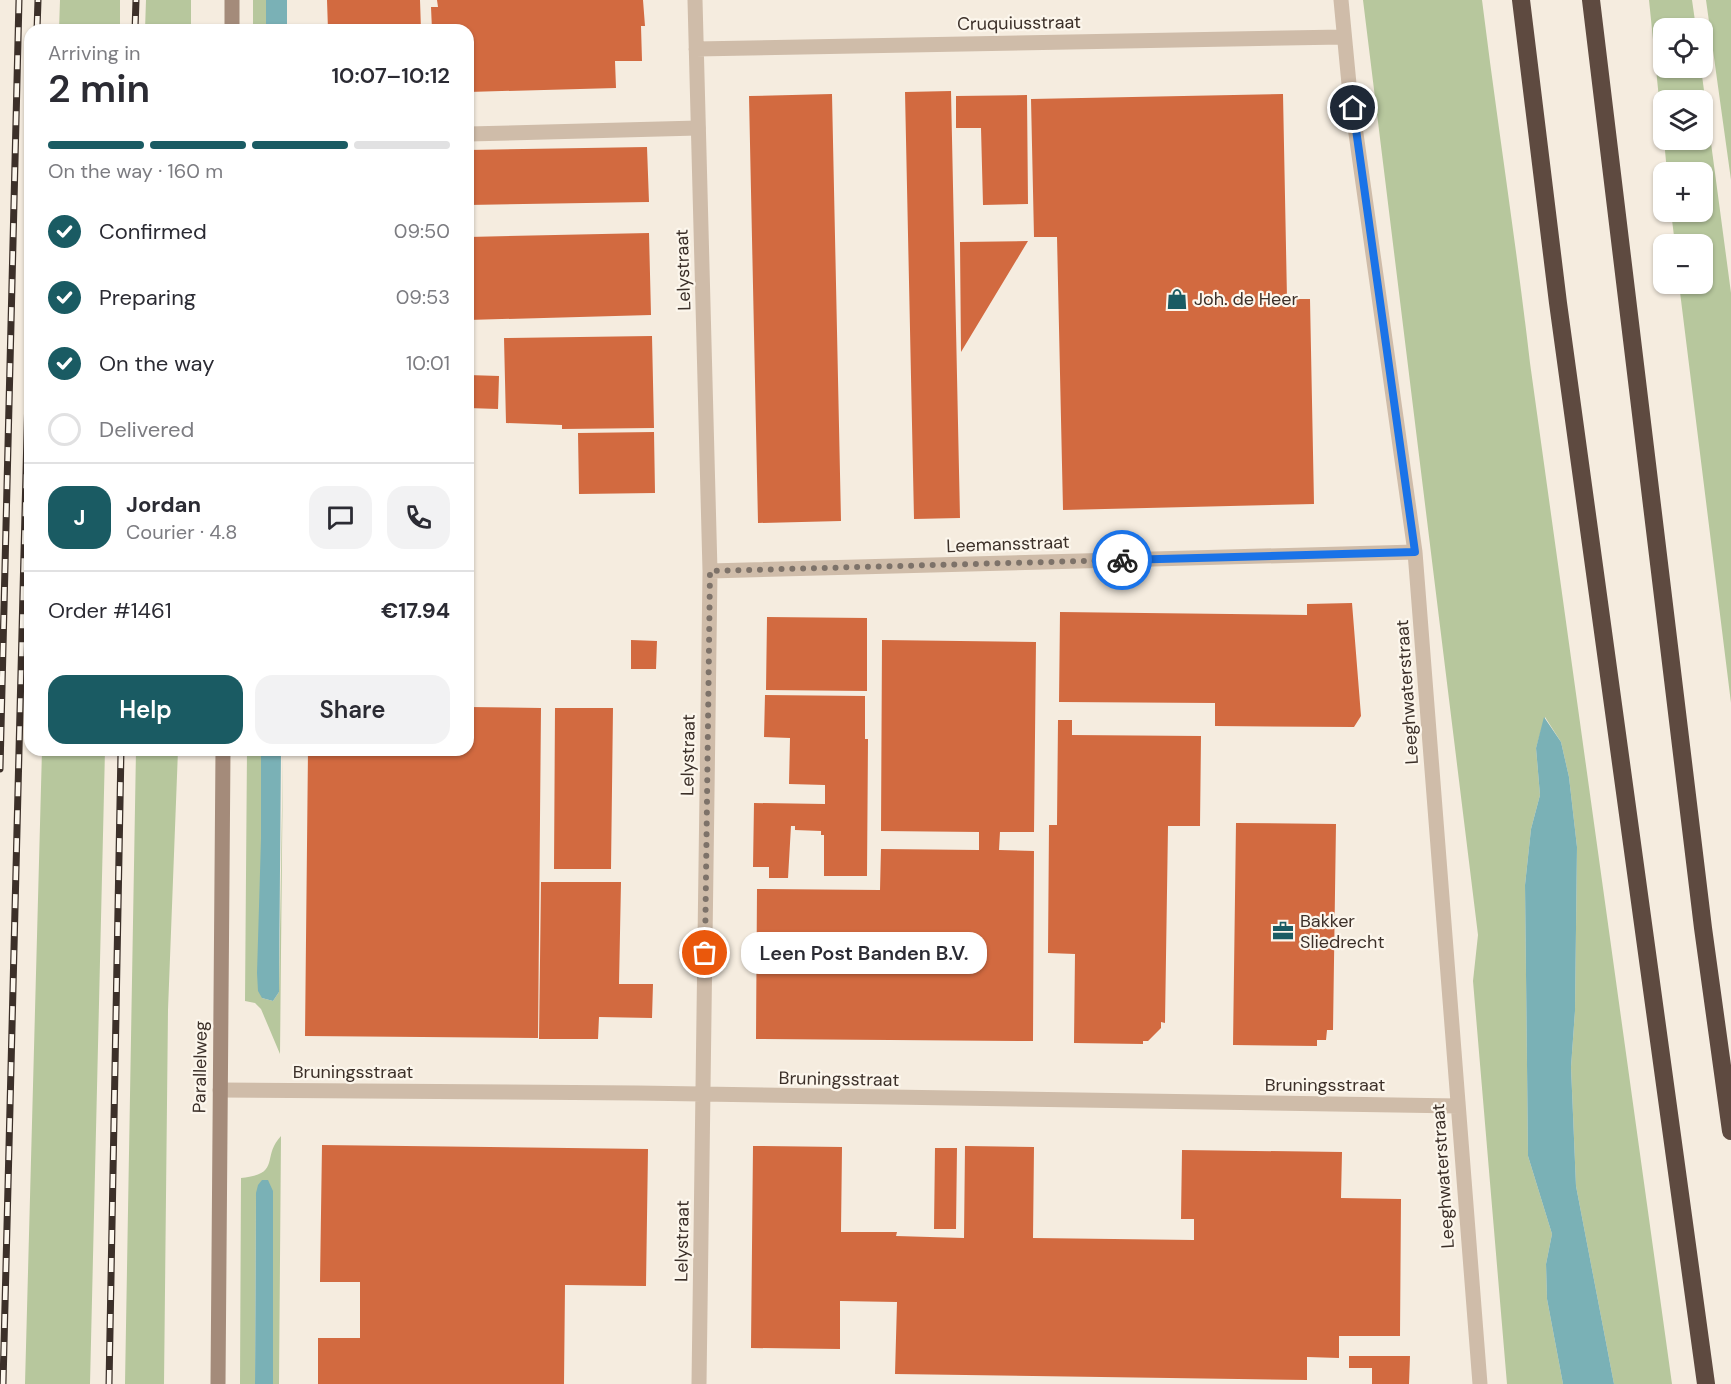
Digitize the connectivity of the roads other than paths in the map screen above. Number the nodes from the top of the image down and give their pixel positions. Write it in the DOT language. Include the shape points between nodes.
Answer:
graph roads {
  1 [pos="232,0"];
  2 [pos="695,0"];
  3 [pos="1341,0"];
  4 [pos="1521,0"];
  5 [pos="1591,0"];
  6 [pos="232,24"];
  7 [pos="1343,37"];
  8 [pos="696,49"];
  9 [pos="698,128"];
  10 [pos="474,134"];
  11 [pos="1415,552"];
  12 [pos="710,571"];
  13 [pos="224,756"];
  14 [pos="220,1090"];
  15 [pos="703,1095"];
  16 [pos="1458,1106"];
  17 [pos="1731,1131"];
  18 [pos="218,1384"];
  19 [pos="699,1384"];
  20 [pos="1480,1384"];
  21 [pos="1706,1384"];
  1 -- 6 [label="main road"];
  2 -- 8 [label="street, Lelystraat"];
  3 -- 7 [label="street, Leeghwaterstraat"];
  4 -- 21 [label="highway" via="1558,303"];
  5 -- 17 [label="highway" via="1701,916"];
  7 -- 8 [label="street, Cruquiusstraat"];
  7 -- 11 [label="street, Leeghwaterstraat"];
  8 -- 9 [label="street, Lelystraat"];
  9 -- 10 [label="street"];
  9 -- 12 [label="street, Lelystraat"];
  11 -- 12 [label="street, Leemansstraat"];
  11 -- 16 [label="street, Leeghwaterstraat"];
  12 -- 15 [label="street, Lelystraat"];
  13 -- 14 [label="main road, Parallelweg"];
  14 -- 15 [label="street, Bruningsstraat"];
  14 -- 18 [label="main road, Parallelweg"];
  15 -- 16 [label="street, Bruningsstraat"];
  15 -- 19 [label="street, Lelystraat"];
  16 -- 20 [label="street, Leeghwaterstraat"];
}
